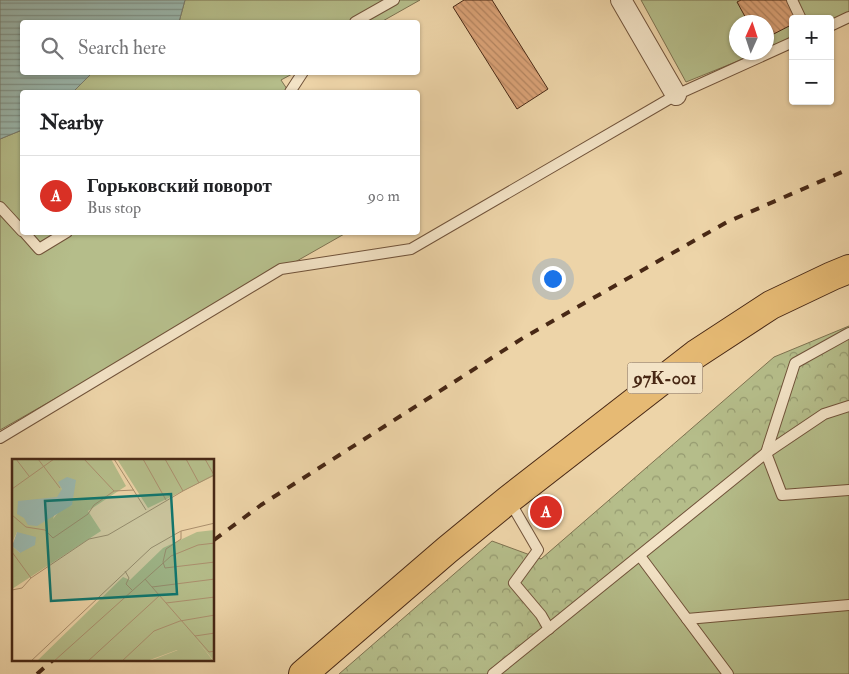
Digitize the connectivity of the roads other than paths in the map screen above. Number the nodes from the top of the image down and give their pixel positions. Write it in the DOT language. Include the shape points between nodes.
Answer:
graph roads {
  1 [pos="394,0"];
  2 [pos="621,0"];
  3 [pos="792,0"];
  4 [pos="799,15"];
  5 [pos="849,17"];
  6 [pos="359,20"];
  7 [pos="834,24"];
  8 [pos="789,44"];
  9 [pos="301,75"];
  10 [pos="291,90"];
  11 [pos="676,95"];
  12 [pos="0,207"];
  13 [pos="20,229"];
  14 [pos="26,235"];
  15 [pos="62,235"];
  16 [pos="849,269"];
  17 [pos="849,333"];
  18 [pos="849,406"];
  19 [pos="0,438"];
  20 [pos="766,453"];
  21 [pos="849,490"];
  22 [pos="508,500"];
  23 [pos="640,556"];
  24 [pos="849,604"];
  25 [pos="687,619"];
  26 [pos="548,629"];
  27 [pos="303,674"];
  28 [pos="493,674"];
  29 [pos="728,674"];
  1 -- 6 [label="lane"];
  2 -- 11 [label="street"];
  3 -- 4 [label="lane"];
  5 -- 7 [label="lane"];
  8 -- 11 [label="lane"];
  9 -- 10 [label="lane"];
  11 -- 19 [label="lane" via="411,249 281,269"];
  12 -- 13 [label="lane"];
  14 -- 15 [label="lane" via="39,249"];
  16 -- 22 [label="main road, 97К-001" via="771,305 696,354"];
  17 -- 20 [label="lane" via="795,363"];
  18 -- 20 [label="lane" via="824,414"];
  20 -- 21 [label="lane" via="782,495"];
  20 -- 23 [label="lane"];
  22 -- 26 [label="lane" via="538,550 514,583 541,615"];
  22 -- 27 [label="main road, 97К-001"];
  23 -- 25 [label="lane"];
  23 -- 26 [label="lane"];
  24 -- 25 [label="lane"];
  25 -- 29 [label="lane"];
  26 -- 28 [label="lane"];
}
